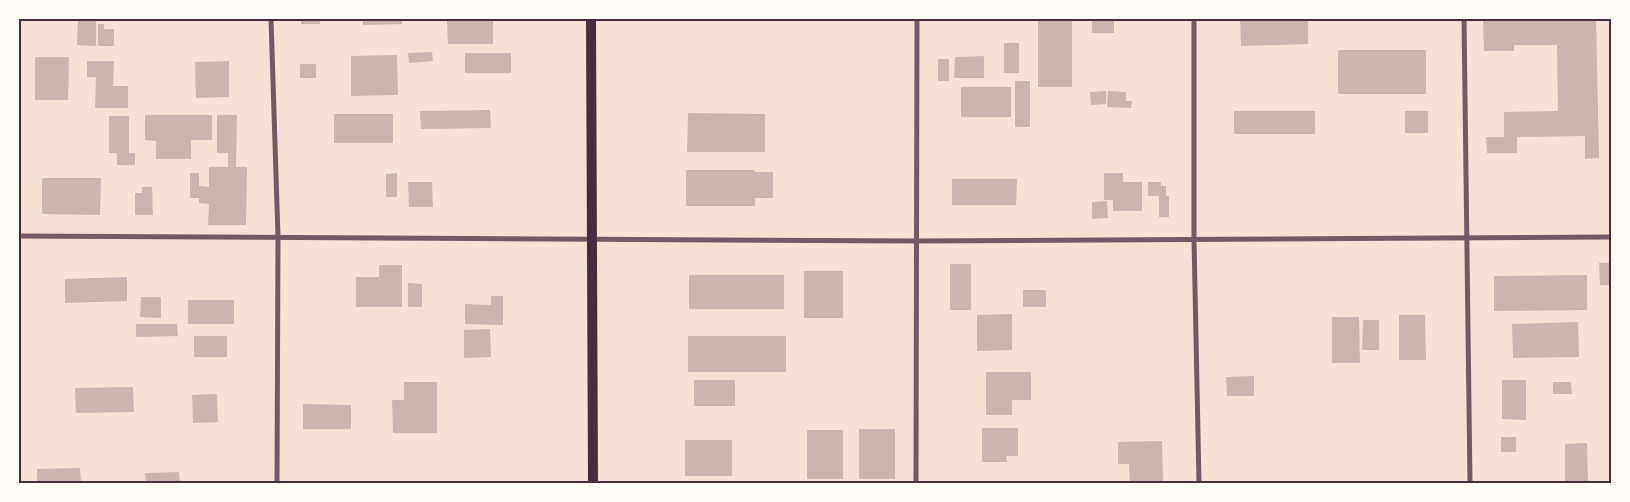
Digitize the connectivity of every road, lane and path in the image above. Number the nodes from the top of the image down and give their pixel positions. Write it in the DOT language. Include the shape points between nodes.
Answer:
graph roads {
  1 [pos="271,19"];
  2 [pos="591,19"];
  3 [pos="917,19"];
  4 [pos="1194,19"];
  5 [pos="1464,19"];
  6 [pos="19,236"];
  7 [pos="1466,236"];
  8 [pos="278,237"];
  9 [pos="1611,237"];
  10 [pos="592,239"];
  11 [pos="1194,239"];
  12 [pos="915,241"];
  13 [pos="277,483"];
  14 [pos="593,483"];
  15 [pos="916,483"];
  16 [pos="1199,483"];
  17 [pos="1470,483"];
  1 -- 8 [label="street"];
  2 -- 10 [label="main road"];
  3 -- 12 [label="street"];
  4 -- 11 [label="street"];
  5 -- 7 [label="street"];
  6 -- 8 [label="street"];
  7 -- 9 [label="street"];
  7 -- 11 [label="street"];
  7 -- 17 [label="street"];
  8 -- 10 [label="street"];
  8 -- 13 [label="street"];
  10 -- 12 [label="street"];
  10 -- 14 [label="main road"];
  11 -- 12 [label="street"];
  11 -- 16 [label="street"];
  12 -- 15 [label="street"];
}
